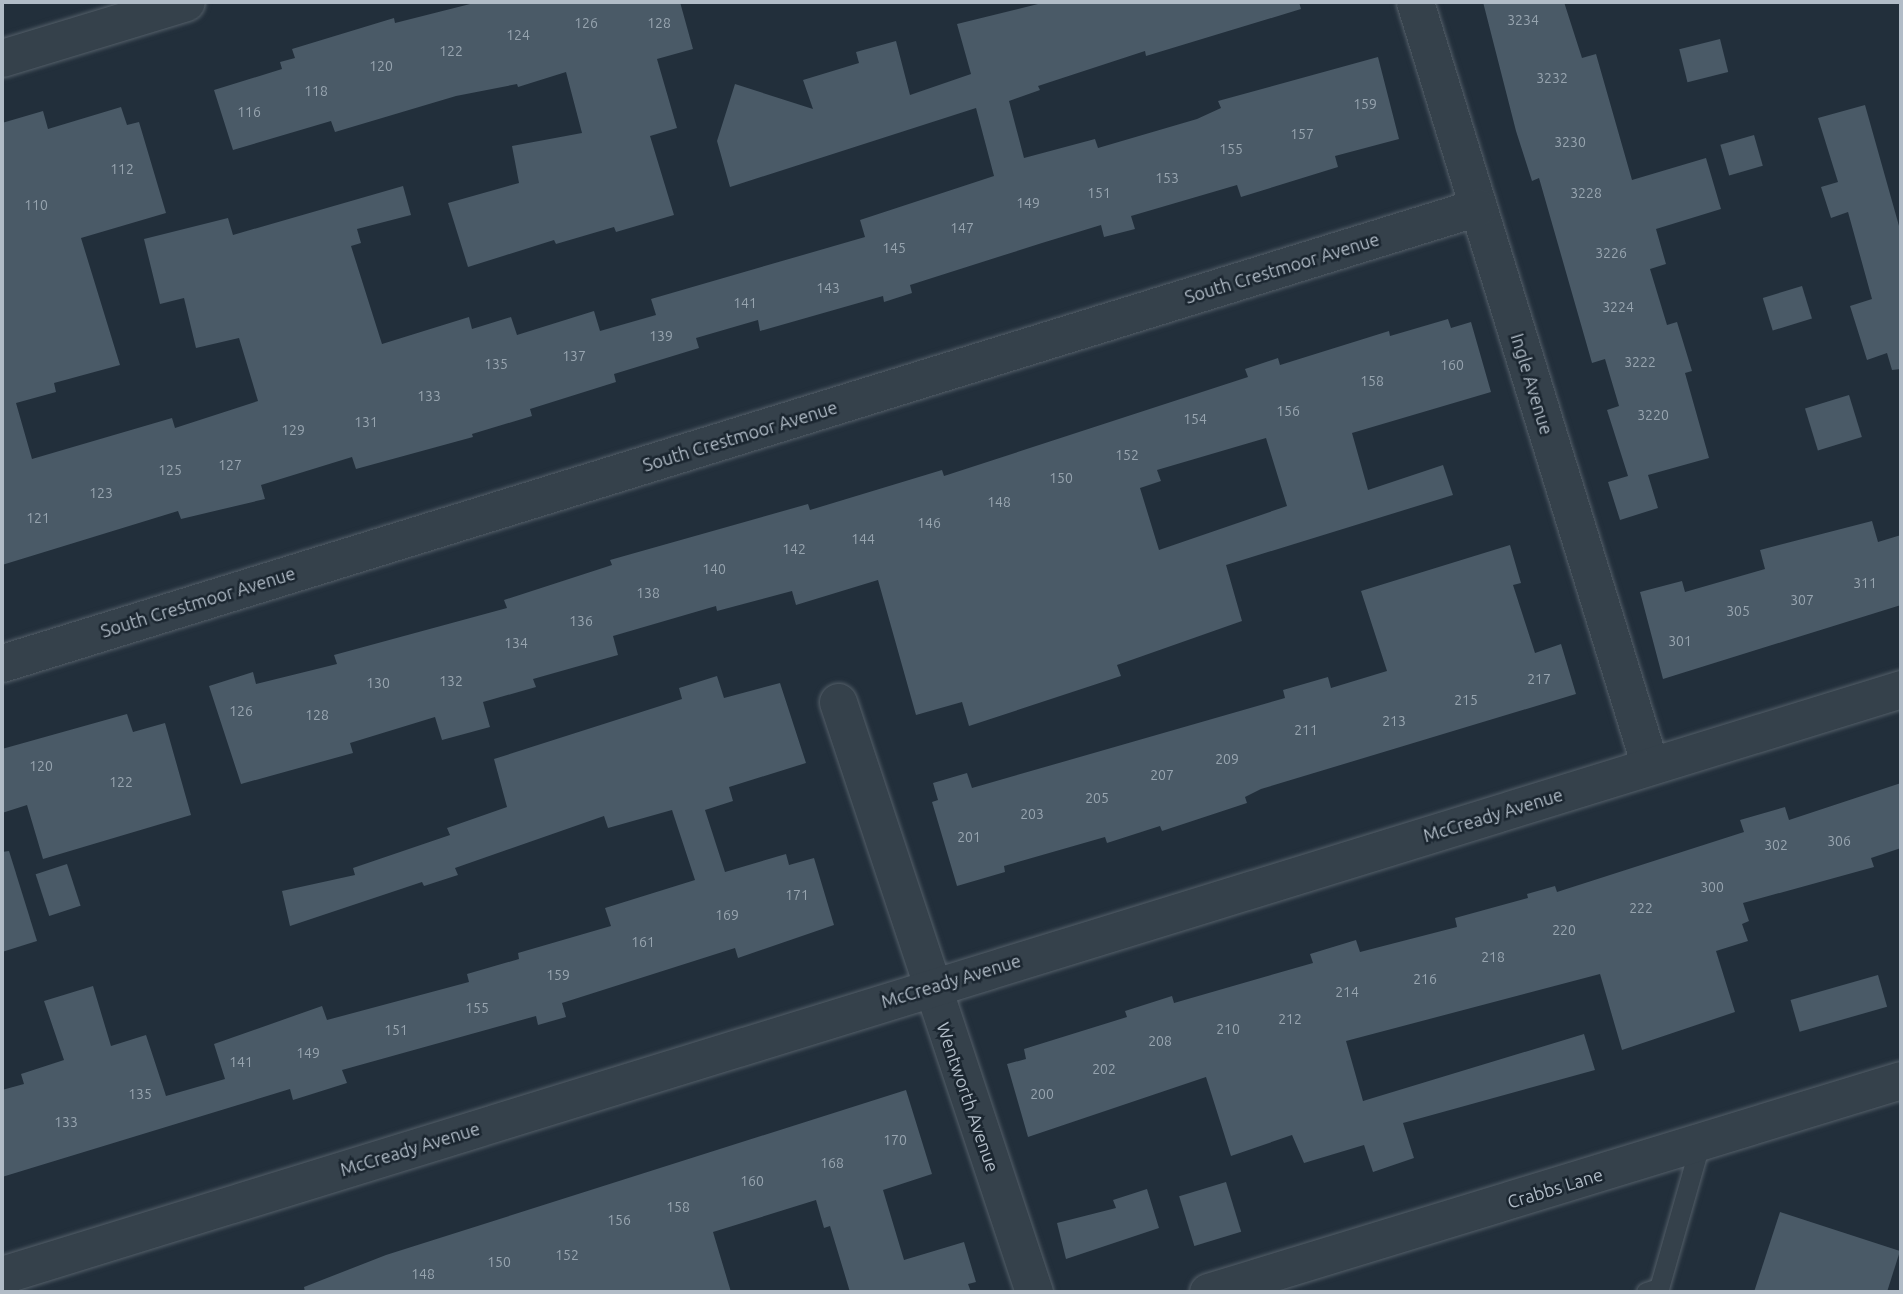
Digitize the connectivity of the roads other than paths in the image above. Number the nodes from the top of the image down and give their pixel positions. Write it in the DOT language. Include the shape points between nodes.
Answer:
graph roads {
  1 [pos="186,2"];
  2 [pos="1415,2"];
  3 [pos="2,58"];
  4 [pos="1478,207"];
  5 [pos="2,663"];
  6 [pos="1901,689"];
  7 [pos="838,702"];
  8 [pos="1650,766"];
  9 [pos="932,987"];
  10 [pos="1901,1080"];
  11 [pos="1700,1144"];
  12 [pos="2,1275"];
  13 [pos="1655,1291"];
  14 [pos="1034,1292"];
  15 [pos="1208,1292"];
  1 -- 3 [label="street"];
  2 -- 4 [label="street, Ingle Avenue"];
  4 -- 5 [label="street, South Crestmoor Avenue"];
  4 -- 8 [label="street, Ingle Avenue"];
  6 -- 8 [label="street, McCready Avenue"];
  7 -- 9 [label="street, Wentworth Avenue"];
  8 -- 9 [label="street, McCready Avenue"];
  9 -- 12 [label="street, McCready Avenue"];
  9 -- 14 [label="street, Wentworth Avenue"];
  10 -- 11 [label="street, Crabbs Lane"];
  11 -- 13 [label="lane"];
  11 -- 15 [label="street, Crabbs Lane"];
}
